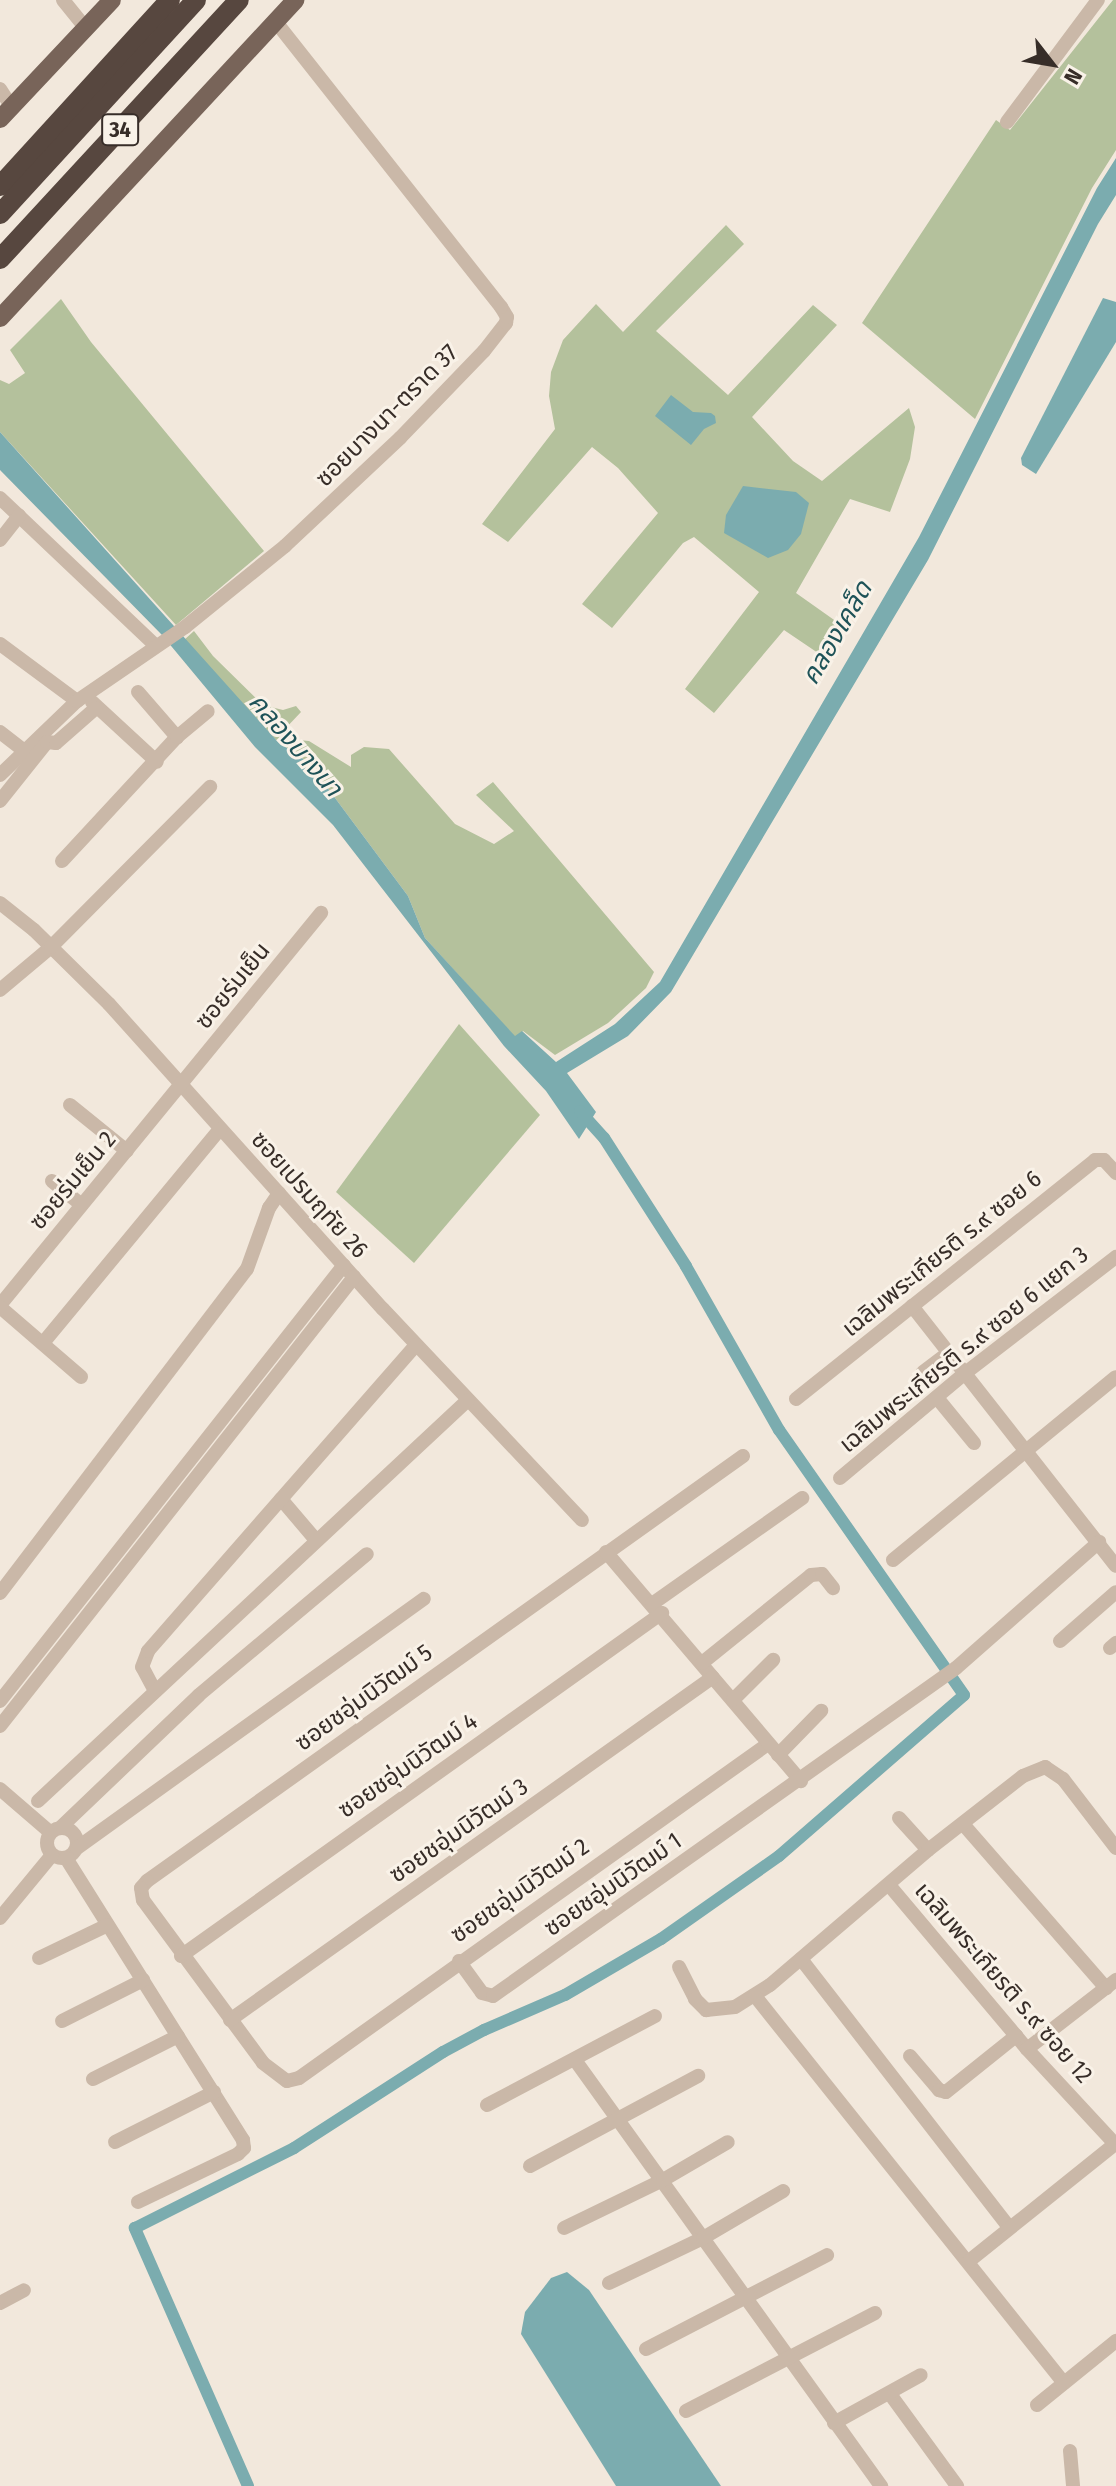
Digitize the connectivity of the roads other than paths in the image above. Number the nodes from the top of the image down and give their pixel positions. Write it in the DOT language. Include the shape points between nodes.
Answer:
graph roads {
  1 [pos="63,0"];
  2 [pos="112,0"];
  3 [pos="170,0"];
  4 [pos="180,0"];
  5 [pos="196,0"];
  6 [pos="222,0"];
  7 [pos="239,0"];
  8 [pos="296,0"];
  9 [pos="1098,0"];
  10 [pos="276,22"];
  11 [pos="86,28"];
  12 [pos="0,89"];
  13 [pos="6,112"];
  14 [pos="1007,122"];
  15 [pos="0,186"];
  16 [pos="0,196"];
  17 [pos="0,214"];
  18 [pos="0,241"];
  19 [pos="0,259"];
  20 [pos="0,318"];
  21 [pos="0,498"];
  22 [pos="19,516"];
  23 [pos="0,540"];
  24 [pos="0,644"];
  25 [pos="159,644"];
  26 [pos="138,692"];
  27 [pos="87,701"];
  28 [pos="208,711"];
  29 [pos="0,732"];
  30 [pos="177,737"];
  31 [pos="24,751"];
  32 [pos="157,762"];
  33 [pos="0,775"];
  34 [pos="210,787"];
  35 [pos="0,801"];
  36 [pos="62,861"];
  37 [pos="0,903"];
  38 [pos="321,913"];
  39 [pos="51,947"];
  40 [pos="0,989"];
  41 [pos="181,1087"];
  42 [pos="70,1105"];
  43 [pos="220,1129"];
  44 [pos="127,1151"];
  45 [pos="1116,1173"];
  46 [pos="52,1181"];
  47 [pos="279,1193"];
  48 [pos="82,1205"];
  49 [pos="1116,1257"];
  50 [pos="344,1265"];
  51 [pos="354,1277"];
  52 [pos="0,1306"];
  53 [pos="912,1306"];
  54 [pos="43,1343"];
  55 [pos="416,1345"];
  56 [pos="948,1353"];
  57 [pos="283,1354"];
  58 [pos="923,1372"];
  59 [pos="964,1374"];
  60 [pos="81,1377"];
  61 [pos="1116,1377"];
  62 [pos="796,1399"];
  63 [pos="938,1399"];
  64 [pos="468,1400"];
  65 [pos="974,1443"];
  66 [pos="1027,1452"];
  67 [pos="743,1456"];
  68 [pos="840,1478"];
  69 [pos="802,1498"];
  70 [pos="281,1499"];
  71 [pos="582,1520"];
  72 [pos="315,1539"];
  73 [pos="1099,1542"];
  74 [pos="606,1552"];
  75 [pos="367,1554"];
  76 [pos="893,1560"];
  77 [pos="1116,1566"];
  78 [pos="833,1588"];
  79 [pos="1116,1592"];
  80 [pos="0,1593"];
  81 [pos="424,1599"];
  82 [pos="657,1608"];
  83 [pos="64,1632"];
  84 [pos="1060,1641"];
  85 [pos="773,1660"];
  86 [pos="702,1663"];
  87 [pos="713,1677"];
  88 [pos="155,1691"];
  89 [pos="733,1700"];
  90 [pos="0,1701"];
  91 [pos="821,1711"];
  92 [pos="0,1726"];
  93 [pos="773,1749"];
  94 [pos="801,1781"];
  95 [pos="3,1798"];
  96 [pos="38,1801"];
  97 [pos="899,1818"];
  98 [pos="963,1824"];
  99 [pos="55,1830"];
  100 [pos="1116,1848"];
  101 [pos="928,1850"];
  102 [pos="65,1854"];
  103 [pos="889,1885"];
  104 [pos="0,1918"];
  105 [pos="108,1925"];
  106 [pos="181,1956"];
  107 [pos="39,1958"];
  108 [pos="801,1959"];
  109 [pos="459,1961"];
  110 [pos="679,1967"];
  111 [pos="143,1980"];
  112 [pos="1111,1984"];
  113 [pos="755,1996"];
  114 [pos="655,2016"];
  115 [pos="230,2020"];
  116 [pos="62,2021"];
  117 [pos="178,2036"];
  118 [pos="1016,2036"];
  119 [pos="1027,2049"];
  120 [pos="910,2056"];
  121 [pos="575,2060"];
  122 [pos="698,2076"];
  123 [pos="93,2079"];
  124 [pos="214,2092"];
  125 [pos="487,2105"];
  126 [pos="617,2118"];
  127 [pos="115,2142"];
  128 [pos="728,2142"];
  129 [pos="1115,2144"];
  130 [pos="530,2166"];
  131 [pos="663,2180"];
  132 [pos="783,2191"];
  133 [pos="138,2202"];
  134 [pos="1009,2227"];
  135 [pos="564,2228"];
  136 [pos="703,2238"];
  137 [pos="827,2255"];
  138 [pos="969,2261"];
  139 [pos="609,2283"];
  140 [pos="24,2290"];
  141 [pos="744,2300"];
  142 [pos="0,2303"];
  143 [pos="875,2313"];
  144 [pos="1116,2341"];
  145 [pos="646,2349"];
  146 [pos="789,2359"];
  147 [pos="921,2375"];
  148 [pos="1064,2383"];
  149 [pos="890,2394"];
  150 [pos="1037,2405"];
  151 [pos="686,2411"];
  152 [pos="834,2423"];
  153 [pos="1070,2451"];
  154 [pos="1074,2485"];
  155 [pos="881,2486"];
  156 [pos="957,2486"];
  1 -- 11 [label="street"];
  2 -- 11 [label="main road"];
  3 -- 15 [label="highway, 34"];
  4 -- 16 [label="highway"];
  5 -- 17 [label="highway"];
  6 -- 18 [label="highway"];
  7 -- 19 [label="highway, 34"];
  8 -- 10 [label="main road, 34"];
  9 -- 14 [label="street"];
  10 -- 20 [label="main road, 34"];
  10 -- 25 [label="street, ซอยบางนา-ตราด 37" via="507,317 484,351 363,474 267,561"];
  11 -- 13 [label="main road"];
  12 -- 13 [label="street"];
  21 -- 22 [label="street"];
  22 -- 23 [label="street"];
  22 -- 25 [label="street"];
  24 -- 27 [label="street"];
  25 -- 27 [label="street, ซอยบางนา-ตราด 37"];
  26 -- 30 [label="street"];
  27 -- 31 [label="street, ซอยบางนา-ตราด 37"];
  27 -- 32 [label="street"];
  27 -- 35 [label="street" via="56,743 47,742"];
  28 -- 30 [label="street"];
  29 -- 31 [label="street"];
  30 -- 32 [label="street"];
  31 -- 33 [label="street, ซอยบางนา-ตราด 37"];
  32 -- 36 [label="street"];
  34 -- 39 [label="street"];
  37 -- 39 [label="street, ซอยเปรมฤทัย 26"];
  38 -- 41 [label="street, ซอยร่มเย็น"];
  39 -- 40 [label="street"];
  39 -- 41 [label="street, ซอยเปรมฤทัย 26"];
  41 -- 43 [label="street, ซอยเปรมฤทัย 26"];
  41 -- 44 [label="street, ซอยร่มเย็น 2"];
  42 -- 44 [label="street"];
  43 -- 47 [label="street, ซอยเปรมฤทัย 26"];
  43 -- 54 [label="street"];
  44 -- 48 [label="street, ซอยร่มเย็น 2"];
  45 -- 53 [label="street, เฉลิมพระเกียรติ ร.๙ ซอย 6" via="1104,1160 1095,1160"];
  46 -- 48 [label="street"];
  47 -- 50 [label="street, ซอยเปรมฤทัย 26"];
  47 -- 80 [label="street" via="247,1269"];
  48 -- 52 [label="street, ซอยร่มเย็น 2"];
  49 -- 59 [label="street, เฉลิมพระเกียรติ ร.๙ ซอย 6 แยก 3"];
  50 -- 51 [label="street, ซอยเปรมฤทัย 26"];
  50 -- 57 [label="street"];
  51 -- 55 [label="street, ซอยเปรมฤทัย 26"];
  51 -- 57 [label="street"];
  52 -- 54 [label="street"];
  53 -- 56 [label="street"];
  53 -- 62 [label="street, เฉลิมพระเกียรติ ร.๙ ซอย 6"];
  54 -- 60 [label="street"];
  55 -- 64 [label="street, ซอยเปรมฤทัย 26"];
  55 -- 70 [label="street"];
  56 -- 58 [label="street"];
  56 -- 59 [label="street"];
  57 -- 83 [label="street"];
  59 -- 63 [label="street, เฉลิมพระเกียรติ ร.๙ ซอย 6 แยก 3"];
  59 -- 66 [label="street"];
  61 -- 66 [label="street"];
  63 -- 65 [label="street"];
  63 -- 68 [label="street, เฉลิมพระเกียรติ ร.๙ ซอย 6 แยก 3"];
  64 -- 71 [label="street, ซอยเปรมฤทัย 26"];
  64 -- 72 [label="street"];
  66 -- 73 [label="street"];
  66 -- 76 [label="street"];
  67 -- 74 [label="street, ซอยชอุ่มนิวัฒม์ 5"];
  69 -- 82 [label="street, ซอยชอุ่มนิวัฒม์ 4"];
  70 -- 72 [label="street"];
  70 -- 88 [label="street" via="148,1651 142,1667"];
  72 -- 88 [label="street"];
  73 -- 77 [label="street"];
  73 -- 94 [label="street" via="956,1668"];
  74 -- 82 [label="street"];
  74 -- 106 [label="street, ซอยชอุ่มนิวัฒม์ 5" via="147,1881 141,1888 143,1900"];
  75 -- 99 [label="street" via="199,1695"];
  78 -- 86 [label="street" via="822,1574 811,1575"];
  79 -- 84 [label="street"];
  81 -- 102 [label="street"];
  82 -- 86 [label="street"];
  82 -- 106 [label="street, ซอยชอุ่มนิวัฒม์ 4"];
  83 -- 90 [label="street"];
  83 -- 92 [label="street"];
  85 -- 89 [label="street"];
  86 -- 87 [label="street"];
  87 -- 89 [label="street"];
  87 -- 115 [label="street, ซอยชอุ่มนิวัฒม์ 3"];
  88 -- 96 [label="street"];
  89 -- 93 [label="street"];
  91 -- 93 [label="street, ซอยชอุ่มนิวัฒม์ 2"];
  93 -- 94 [label="street"];
  93 -- 109 [label="street, ซอยชอุ่มนิวัฒม์ 2"];
  94 -- 109 [label="street, ซอยชอุ่มนิวัฒม์ 1" via="493,1996 482,1993"];
  95 -- 99 [label="street"];
  97 -- 101 [label="street"];
  98 -- 100 [label="street" via="1023,1776 1045,1767 1063,1779"];
  98 -- 101 [label="street"];
  98 -- 112 [label="street"];
  99 -- 102 [label="street" via="47,1847"];
  99 -- 102 [label="street" via="73,1833"];
  101 -- 103 [label="street"];
  102 -- 104 [label="street"];
  102 -- 105 [label="street"];
  103 -- 108 [label="street"];
  103 -- 118 [label="street, เฉลิมพระเกียรติ ร.๙ ซอย 12"];
  105 -- 107 [label="street"];
  105 -- 111 [label="street"];
  106 -- 115 [label="street"];
  108 -- 113 [label="street"];
  108 -- 134 [label="street"];
  109 -- 115 [label="street, ซอยชอุ่มนิวัฒม์ 2" via="299,2078 287,2081 275,2075"];
  110 -- 113 [label="street" via="706,2010 735,2007"];
  111 -- 116 [label="street"];
  111 -- 117 [label="street"];
  112 -- 119 [label="street"];
  113 -- 138 [label="street"];
  114 -- 121 [label="street"];
  117 -- 123 [label="street"];
  117 -- 124 [label="street"];
  118 -- 119 [label="street, เฉลิมพระเกียรติ ร.๙ ซอย 12"];
  118 -- 120 [label="street" via="946,2092"];
  119 -- 129 [label="street, เฉลิมพระเกียรติ ร.๙ ซอย 12"];
  121 -- 125 [label="street"];
  121 -- 126 [label="street"];
  122 -- 126 [label="street"];
  124 -- 127 [label="street"];
  124 -- 133 [label="street" via="244,2148"];
  126 -- 130 [label="street"];
  126 -- 131 [label="street"];
  128 -- 131 [label="street"];
  129 -- 134 [label="street"];
  131 -- 135 [label="street"];
  131 -- 136 [label="street"];
  132 -- 136 [label="street"];
  134 -- 138 [label="street"];
  136 -- 139 [label="street"];
  136 -- 141 [label="street"];
  137 -- 141 [label="street"];
  138 -- 148 [label="street"];
  140 -- 142 [label="street"];
  141 -- 145 [label="street"];
  141 -- 146 [label="street"];
  143 -- 146 [label="street"];
  144 -- 148 [label="street"];
  146 -- 151 [label="street"];
  146 -- 152 [label="street"];
  147 -- 149 [label="street"];
  148 -- 150 [label="street"];
  149 -- 152 [label="street"];
  149 -- 156 [label="street"];
  152 -- 155 [label="street"];
  153 -- 154 [label="street"];
}
